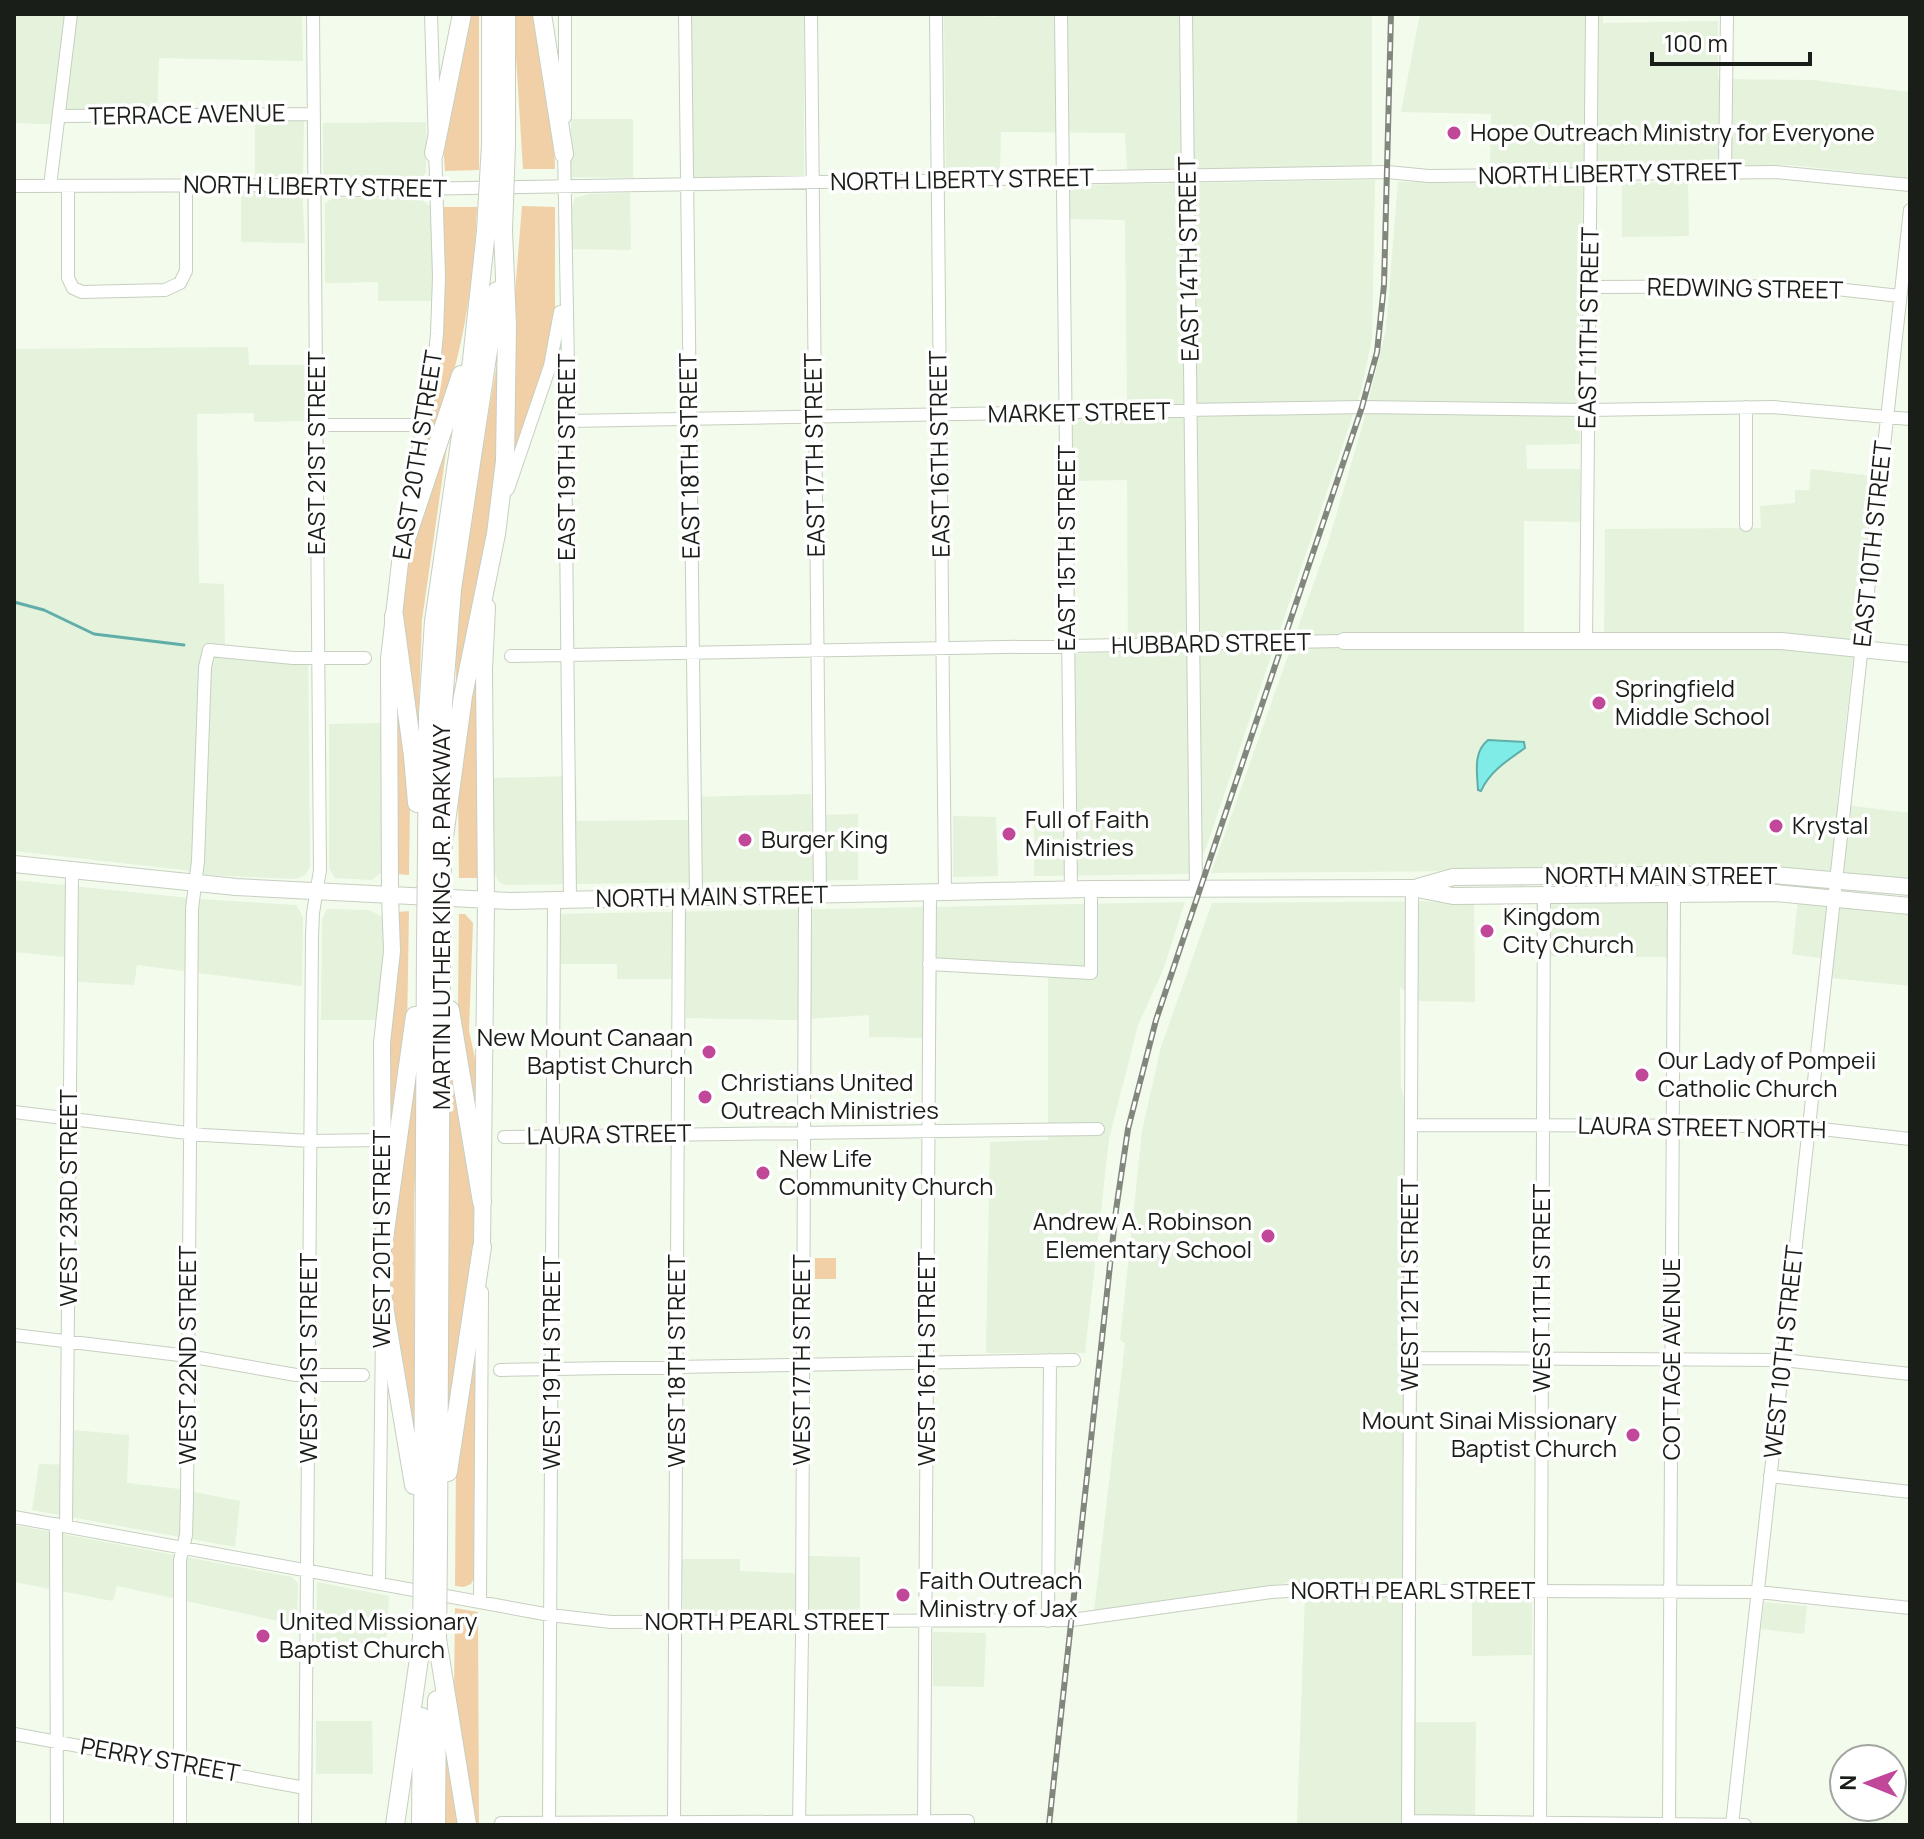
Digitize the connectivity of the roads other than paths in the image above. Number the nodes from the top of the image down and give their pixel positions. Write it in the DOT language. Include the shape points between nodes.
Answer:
graph roads {
  1 [pos="71,14"];
  2 [pos="313,14"];
  3 [pos="431,14"];
  4 [pos="462,14"];
  5 [pos="491,14"];
  6 [pos="506,14"];
  7 [pos="542,14"];
  8 [pos="565,14"];
  9 [pos="685,14"];
  10 [pos="811,14"];
  11 [pos="936,14"];
  12 [pos="1061,14"];
  13 [pos="1186,14"];
  14 [pos="1592,14"];
  15 [pos="1727,14"];
  16 [pos="314,114"];
  17 [pos="59,116"];
  18 [pos="499,143"];
  19 [pos="434,153"];
  20 [pos="564,154"];
  21 [pos="1725,174"];
  22 [pos="1188,176"];
  23 [pos="1591,176"];
  24 [pos="1063,178"];
  25 [pos="937,181"];
  26 [pos="812,183"];
  27 [pos="186,185"];
  28 [pos="687,185"];
  29 [pos="1910,185"];
  30 [pos="14,186"];
  31 [pos="50,186"];
  32 [pos="68,186"];
  33 [pos="564,186"];
  34 [pos="314,189"];
  35 [pos="437,189"];
  36 [pos="1910,210"];
  37 [pos="494,231"];
  38 [pos="565,253"];
  39 [pos="1589,287"];
  40 [pos="1900,296"];
  41 [pos="472,360"];
  42 [pos="1746,407"];
  43 [pos="1588,410"];
  44 [pos="1191,411"];
  45 [pos="1066,413"];
  46 [pos="940,415"];
  47 [pos="815,417"];
  48 [pos="1887,417"];
  49 [pos="1910,419"];
  50 [pos="689,420"];
  51 [pos="569,421"];
  52 [pos="316,425"];
  53 [pos="424,425"];
  54 [pos="1746,525"];
  55 [pos="496,534"];
  56 [pos="401,554"];
  57 [pos="394,616"];
  58 [pos="1344,641"];
  59 [pos="1586,642"];
  60 [pos="1193,645"];
  61 [pos="1068,646"];
  62 [pos="943,649"];
  63 [pos="1862,649"];
  64 [pos="818,651"];
  65 [pos="692,653"];
  66 [pos="1910,654"];
  67 [pos="567,655"];
  68 [pos="511,656"];
  69 [pos="365,658"];
  70 [pos="318,659"];
  71 [pos="432,851"];
  72 [pos="14,864"];
  73 [pos="72,870"];
  74 [pos="1836,879"];
  75 [pos="195,884"];
  76 [pos="1910,887"];
  77 [pos="1196,888"];
  78 [pos="1412,888"];
  79 [pos="1091,889"];
  80 [pos="1071,890"];
  81 [pos="316,892"];
  82 [pos="938,893"];
  83 [pos="1674,894"];
  84 [pos="1544,895"];
  85 [pos="390,896"];
  86 [pos="812,896"];
  87 [pos="687,897"];
  88 [pos="1834,897"];
  89 [pos="486,900"];
  90 [pos="562,900"];
  91 [pos="1910,906"];
  92 [pos="431,947"];
  93 [pos="929,964"];
  94 [pos="14,1112"];
  95 [pos="70,1118"];
  96 [pos="1411,1125"];
  97 [pos="1542,1126"];
  98 [pos="1673,1126"];
  99 [pos="1808,1128"];
  100 [pos="1098,1129"];
  101 [pos="928,1131"];
  102 [pos="804,1132"];
  103 [pos="189,1133"];
  104 [pos="678,1134"];
  105 [pos="554,1136"];
  106 [pos="504,1137"];
  107 [pos="1910,1139"];
  108 [pos="383,1140"];
  109 [pos="310,1141"];
  110 [pos="482,1202"];
  111 [pos="383,1246"];
  112 [pos="482,1247"];
  113 [pos="382,1294"];
  114 [pos="14,1335"];
  115 [pos="68,1341"];
  116 [pos="188,1356"];
  117 [pos="1410,1358"];
  118 [pos="1541,1358"];
  119 [pos="1672,1359"];
  120 [pos="1050,1360"];
  121 [pos="1074,1360"];
  122 [pos="1783,1360"];
  123 [pos="927,1362"];
  124 [pos="802,1365"];
  125 [pos="677,1368"];
  126 [pos="551,1369"];
  127 [pos="500,1370"];
  128 [pos="309,1374"];
  129 [pos="1910,1374"];
  130 [pos="363,1375"];
  131 [pos="1770,1476"];
  132 [pos="1910,1492"];
  133 [pos="422,1516"];
  134 [pos="14,1517"];
  135 [pos="61,1525"];
  136 [pos="430,1546"];
  137 [pos="183,1547"];
  138 [pos="307,1569"];
  139 [pos="379,1583"];
  140 [pos="1409,1591"];
  141 [pos="1541,1591"];
  142 [pos="1672,1592"];
  143 [pos="1758,1592"];
  144 [pos="480,1601"];
  145 [pos="1910,1608"];
  146 [pos="550,1615"];
  147 [pos="1048,1621"];
  148 [pos="802,1622"];
  149 [pos="925,1622"];
  150 [pos="675,1623"];
  151 [pos="430,1638"];
  152 [pos="14,1734"];
  153 [pos="57,1741"];
  154 [pos="179,1764"];
  155 [pos="305,1788"];
  156 [pos="968,1821"];
  157 [pos="501,1823"];
  158 [pos="1408,1823"];
  159 [pos="549,1824"];
  160 [pos="674,1824"];
  161 [pos="799,1824"];
  162 [pos="924,1824"];
  163 [pos="1540,1824"];
  164 [pos="1669,1824"];
  165 [pos="57,1825"];
  166 [pos="180,1825"];
  167 [pos="305,1825"];
  168 [pos="395,1825"];
  169 [pos="421,1825"];
  170 [pos="436,1825"];
  171 [pos="467,1825"];
  172 [pos="1736,1825"];
  1 -- 17 [label="street"];
  2 -- 16 [label="street, EAST 21ST STREET"];
  3 -- 19 [label="street, EAST 20TH STREET"];
  4 -- 19 [label="highway"];
  5 -- 18 [label="highway, MARTIN LUTHER KING JR. PARKWAY"];
  6 -- 18 [label="highway, MARTIN LUTHER KING JR. PARKWAY"];
  7 -- 20 [label="highway"];
  8 -- 20 [label="street, EAST 19TH STREET"];
  9 -- 28 [label="street, EAST 18TH STREET"];
  10 -- 26 [label="street, EAST 17TH STREET"];
  11 -- 25 [label="street, EAST 16TH STREET"];
  12 -- 24 [label="street, EAST 15TH STREET"];
  13 -- 22 [label="street, EAST 14TH STREET"];
  14 -- 23 [label="street, EAST 11TH STREET"];
  15 -- 21 [label="street"];
  16 -- 17 [label="street, TERRACE AVENUE"];
  16 -- 34 [label="street, EAST 21ST STREET"];
  17 -- 31 [label="street"];
  18 -- 37 [label="highway, MARTIN LUTHER KING JR. PARKWAY, bridge"];
  19 -- 35 [label="street, EAST 20TH STREET"];
  20 -- 33 [label="street, EAST 19TH STREET"];
  21 -- 23 [label="street, NORTH LIBERTY STREET"];
  21 -- 29 [label="street, NORTH LIBERTY STREET" via="1787,173"];
  22 -- 23 [label="street, NORTH LIBERTY STREET"];
  22 -- 24 [label="street, NORTH LIBERTY STREET"];
  22 -- 44 [label="street, EAST 14TH STREET"];
  23 -- 39 [label="street, EAST 11TH STREET"];
  24 -- 25 [label="street, NORTH LIBERTY STREET"];
  24 -- 45 [label="street, EAST 15TH STREET"];
  25 -- 26 [label="street, NORTH LIBERTY STREET"];
  25 -- 46 [label="street, EAST 16TH STREET"];
  26 -- 28 [label="street, NORTH LIBERTY STREET"];
  26 -- 47 [label="street, EAST 17TH STREET"];
  27 -- 32 [label="street, NORTH LIBERTY STREET"];
  27 -- 32 [label="street" via="186,271 180,283 165,290 82,292 68,278"];
  27 -- 34 [label="street, NORTH LIBERTY STREET"];
  28 -- 33 [label="street, NORTH LIBERTY STREET"];
  28 -- 50 [label="street, EAST 18TH STREET"];
  30 -- 31 [label="street, NORTH LIBERTY STREET"];
  31 -- 32 [label="street, NORTH LIBERTY STREET"];
  33 -- 35 [label="street, NORTH LIBERTY STREET"];
  33 -- 38 [label="street, EAST 19TH STREET"];
  34 -- 35 [label="street, NORTH LIBERTY STREET"];
  34 -- 52 [label="street, EAST 21ST STREET"];
  35 -- 53 [label="street, EAST 20TH STREET" via="437,334"];
  36 -- 40 [label="street, EAST 10TH STREET"];
  37 -- 41 [label="highway, MARTIN LUTHER KING JR. PARKWAY"];
  37 -- 55 [label="highway" via="507,325 506,436"];
  37 -- 71 [label="highway, MARTIN LUTHER KING JR. PARKWAY" via="493,324 450,608"];
  38 -- 51 [label="street, EAST 19TH STREET"];
  38 -- 55 [label="street" via="553,355"];
  39 -- 40 [label="street, REDWING STREET" via="1796,286"];
  39 -- 43 [label="street, EAST 11TH STREET"];
  40 -- 48 [label="street, EAST 10TH STREET"];
  41 -- 56 [label="highway" via="461,375"];
  41 -- 71 [label="highway, MARTIN LUTHER KING JR. PARKWAY" via="435,611 428,704"];
  42 -- 43 [label="street, MARKET STREET"];
  42 -- 48 [label="street, MARKET STREET"];
  42 -- 54 [label="street"];
  43 -- 44 [label="street, MARKET STREET"];
  43 -- 59 [label="street, EAST 11TH STREET"];
  44 -- 45 [label="street, MARKET STREET"];
  44 -- 60 [label="street, EAST 14TH STREET"];
  45 -- 46 [label="street, MARKET STREET"];
  45 -- 61 [label="street, EAST 15TH STREET"];
  46 -- 47 [label="street, MARKET STREET"];
  46 -- 62 [label="street, EAST 16TH STREET"];
  47 -- 50 [label="street, MARKET STREET"];
  47 -- 64 [label="street, EAST 17TH STREET"];
  48 -- 49 [label="street, MARKET STREET"];
  48 -- 63 [label="street, EAST 10TH STREET"];
  50 -- 51 [label="street, MARKET STREET"];
  50 -- 65 [label="street, EAST 18TH STREET"];
  51 -- 67 [label="street, EAST 19TH STREET"];
  52 -- 53 [label="street"];
  52 -- 70 [label="street, EAST 21ST STREET"];
  53 -- 56 [label="street, EAST 20TH STREET"];
  55 -- 71 [label="highway"];
  55 -- 89 [label="main road" via="484,657"];
  56 -- 57 [label="main road, EAST 20TH STREET"];
  57 -- 71 [label="highway" via="418,814"];
  57 -- 85 [label="main road, EAST 20TH STREET" via="389,659"];
  58 -- 59 [label="main road, HUBBARD STREET"];
  58 -- 60 [label="street, HUBBARD STREET"];
  59 -- 63 [label="main road, HUBBARD STREET" via="1796,642"];
  60 -- 61 [label="street, HUBBARD STREET"];
  60 -- 77 [label="street, EAST 14TH STREET"];
  61 -- 62 [label="street, HUBBARD STREET"];
  61 -- 80 [label="street, EAST 15TH STREET"];
  62 -- 64 [label="street, HUBBARD STREET"];
  62 -- 82 [label="street, EAST 16TH STREET"];
  63 -- 66 [label="main road, HUBBARD STREET"];
  63 -- 74 [label="street, EAST 10TH STREET"];
  64 -- 65 [label="street, HUBBARD STREET"];
  64 -- 86 [label="street, EAST 17TH STREET"];
  65 -- 67 [label="street, HUBBARD STREET"];
  65 -- 87 [label="street, EAST 18TH STREET"];
  67 -- 68 [label="street, HUBBARD STREET"];
  67 -- 90 [label="street, EAST 19TH STREET"];
  69 -- 70 [label="street"];
  70 -- 75 [label="street, WEST 22ND STREET" via="209,650"];
  70 -- 81 [label="street, EAST 21ST STREET"];
  71 -- 92 [label="highway, MARTIN LUTHER KING JR. PARKWAY, bridge"];
  72 -- 73 [label="main road, NORTH MAIN STREET"];
  73 -- 75 [label="main road, NORTH MAIN STREET"];
  73 -- 95 [label="street, WEST 23RD STREET"];
  74 -- 76 [label="main road, NORTH MAIN STREET"];
  74 -- 78 [label="main road, NORTH MAIN STREET" via="1762,874 1453,877"];
  74 -- 88 [label="street, WEST 10TH STREET"];
  75 -- 81 [label="main road, NORTH MAIN STREET"];
  75 -- 103 [label="street, WEST 22ND STREET"];
  77 -- 78 [label="main road, NORTH MAIN STREET"];
  77 -- 79 [label="main road, NORTH MAIN STREET"];
  78 -- 84 [label="main road, NORTH MAIN STREET" via="1453,896"];
  78 -- 96 [label="street, WEST 12TH STREET"];
  79 -- 80 [label="main road, NORTH MAIN STREET"];
  79 -- 93 [label="street" via="1091,973"];
  80 -- 82 [label="main road, NORTH MAIN STREET"];
  81 -- 85 [label="main road, NORTH MAIN STREET"];
  81 -- 109 [label="street, WEST 21ST STREET"];
  82 -- 86 [label="main road, NORTH MAIN STREET"];
  82 -- 93 [label="street, WEST 16TH STREET"];
  83 -- 84 [label="main road, NORTH MAIN STREET"];
  83 -- 88 [label="main road, NORTH MAIN STREET"];
  83 -- 98 [label="street, COTTAGE AVENUE"];
  84 -- 97 [label="street, WEST 11TH STREET"];
  85 -- 89 [label="main road, NORTH MAIN STREET"];
  85 -- 108 [label="main road, WEST 20TH STREET"];
  86 -- 87 [label="main road, NORTH MAIN STREET"];
  86 -- 102 [label="street, WEST 17TH STREET"];
  87 -- 90 [label="main road, NORTH MAIN STREET"];
  87 -- 104 [label="street, WEST 18TH STREET"];
  88 -- 91 [label="main road, NORTH MAIN STREET"];
  88 -- 99 [label="street, WEST 10TH STREET"];
  89 -- 90 [label="main road, NORTH MAIN STREET"];
  89 -- 110 [label="main road"];
  90 -- 105 [label="street, WEST 19TH STREET"];
  92 -- 110 [label="highway" via="449,1008"];
  92 -- 111 [label="highway" via="417,992"];
  92 -- 133 [label="highway, MARTIN LUTHER KING JR. PARKWAY"];
  92 -- 136 [label="highway, MARTIN LUTHER KING JR. PARKWAY"];
  93 -- 101 [label="street, WEST 16TH STREET"];
  94 -- 95 [label="street"];
  95 -- 103 [label="street"];
  95 -- 115 [label="street, WEST 23RD STREET"];
  96 -- 97 [label="street, LAURA STREET NORTH"];
  96 -- 117 [label="street, WEST 12TH STREET"];
  97 -- 98 [label="street, LAURA STREET NORTH"];
  97 -- 118 [label="street, WEST 11TH STREET"];
  98 -- 99 [label="street, LAURA STREET NORTH"];
  98 -- 119 [label="street, COTTAGE AVENUE"];
  99 -- 107 [label="street, LAURA STREET NORTH"];
  99 -- 122 [label="street, WEST 10TH STREET"];
  100 -- 101 [label="street, LAURA STREET"];
  101 -- 102 [label="street, LAURA STREET"];
  101 -- 123 [label="street, WEST 16TH STREET"];
  102 -- 104 [label="street, LAURA STREET"];
  102 -- 124 [label="street, WEST 17TH STREET"];
  103 -- 109 [label="street"];
  103 -- 116 [label="street, WEST 22ND STREET"];
  104 -- 105 [label="street, LAURA STREET"];
  104 -- 125 [label="street, WEST 18TH STREET"];
  105 -- 106 [label="street, LAURA STREET"];
  105 -- 126 [label="street, WEST 19TH STREET"];
  108 -- 109 [label="street"];
  108 -- 111 [label="main road, WEST 20TH STREET"];
  109 -- 128 [label="street, WEST 21ST STREET"];
  110 -- 112 [label="main road"];
  111 -- 113 [label="main road, WEST 20TH STREET"];
  112 -- 136 [label="highway"];
  112 -- 144 [label="street"];
  113 -- 133 [label="highway"];
  113 -- 139 [label="street, WEST 20TH STREET"];
  114 -- 115 [label="street"];
  115 -- 116 [label="street"];
  115 -- 135 [label="street, WEST 23RD STREET"];
  116 -- 128 [label="street"];
  116 -- 137 [label="street, WEST 22ND STREET"];
  117 -- 118 [label="street"];
  117 -- 140 [label="street, WEST 12TH STREET"];
  118 -- 119 [label="street"];
  118 -- 141 [label="street, WEST 11TH STREET"];
  119 -- 122 [label="street"];
  119 -- 142 [label="street, COTTAGE AVENUE"];
  120 -- 121 [label="street"];
  120 -- 123 [label="street"];
  120 -- 147 [label="street"];
  122 -- 129 [label="street"];
  122 -- 131 [label="street, WEST 10TH STREET"];
  123 -- 124 [label="street"];
  123 -- 149 [label="street, WEST 16TH STREET"];
  124 -- 125 [label="street"];
  124 -- 148 [label="street, WEST 17TH STREET"];
  125 -- 126 [label="street"];
  125 -- 150 [label="street, WEST 18TH STREET"];
  126 -- 127 [label="street"];
  126 -- 146 [label="street, WEST 19TH STREET"];
  128 -- 130 [label="street"];
  128 -- 138 [label="street, WEST 21ST STREET"];
  131 -- 132 [label="street"];
  131 -- 143 [label="street, WEST 10TH STREET"];
  133 -- 136 [label="highway, MARTIN LUTHER KING JR. PARKWAY"];
  134 -- 135 [label="street, NORTH PEARL STREET"];
  135 -- 137 [label="street, NORTH PEARL STREET"];
  135 -- 153 [label="street, WEST 23RD STREET"];
  136 -- 151 [label="highway, MARTIN LUTHER KING JR. PARKWAY, bridge"];
  137 -- 138 [label="street, NORTH PEARL STREET"];
  137 -- 154 [label="street, WEST 22ND STREET"];
  138 -- 139 [label="street, NORTH PEARL STREET"];
  138 -- 155 [label="street, WEST 21ST STREET"];
  139 -- 144 [label="street, NORTH PEARL STREET"];
  140 -- 141 [label="street, NORTH PEARL STREET"];
  140 -- 147 [label="street, NORTH PEARL STREET" via="1271,1592 1087,1620"];
  140 -- 158 [label="street, WEST 12TH STREET"];
  141 -- 142 [label="street, NORTH PEARL STREET"];
  141 -- 163 [label="street, WEST 11TH STREET"];
  142 -- 143 [label="street, NORTH PEARL STREET"];
  142 -- 164 [label="street, COTTAGE AVENUE"];
  143 -- 145 [label="street, NORTH PEARL STREET"];
  143 -- 172 [label="street, WEST 10TH STREET"];
  144 -- 146 [label="street, NORTH PEARL STREET"];
  146 -- 150 [label="street, NORTH PEARL STREET"];
  146 -- 159 [label="street, WEST 19TH STREET"];
  147 -- 149 [label="street, NORTH PEARL STREET"];
  148 -- 149 [label="street, NORTH PEARL STREET"];
  148 -- 150 [label="street, NORTH PEARL STREET"];
  148 -- 161 [label="street, WEST 17TH STREET"];
  149 -- 162 [label="street, WEST 16TH STREET"];
  150 -- 160 [label="street, WEST 18TH STREET"];
  151 -- 168 [label="highway"];
  151 -- 169 [label="highway, MARTIN LUTHER KING JR. PARKWAY"];
  151 -- 170 [label="highway, MARTIN LUTHER KING JR. PARKWAY"];
  151 -- 171 [label="highway"];
  152 -- 153 [label="street, PERRY STREET"];
  153 -- 154 [label="street, PERRY STREET"];
  153 -- 165 [label="street, WEST 23RD STREET"];
  154 -- 155 [label="street, PERRY STREET"];
  154 -- 166 [label="street, WEST 22ND STREET"];
  155 -- 167 [label="street, WEST 21ST STREET"];
  156 -- 162 [label="street"];
  157 -- 159 [label="street"];
  158 -- 163 [label="street"];
  159 -- 160 [label="street"];
  160 -- 161 [label="street"];
  161 -- 162 [label="street"];
  163 -- 164 [label="street"];
  164 -- 172 [label="street"];
}
